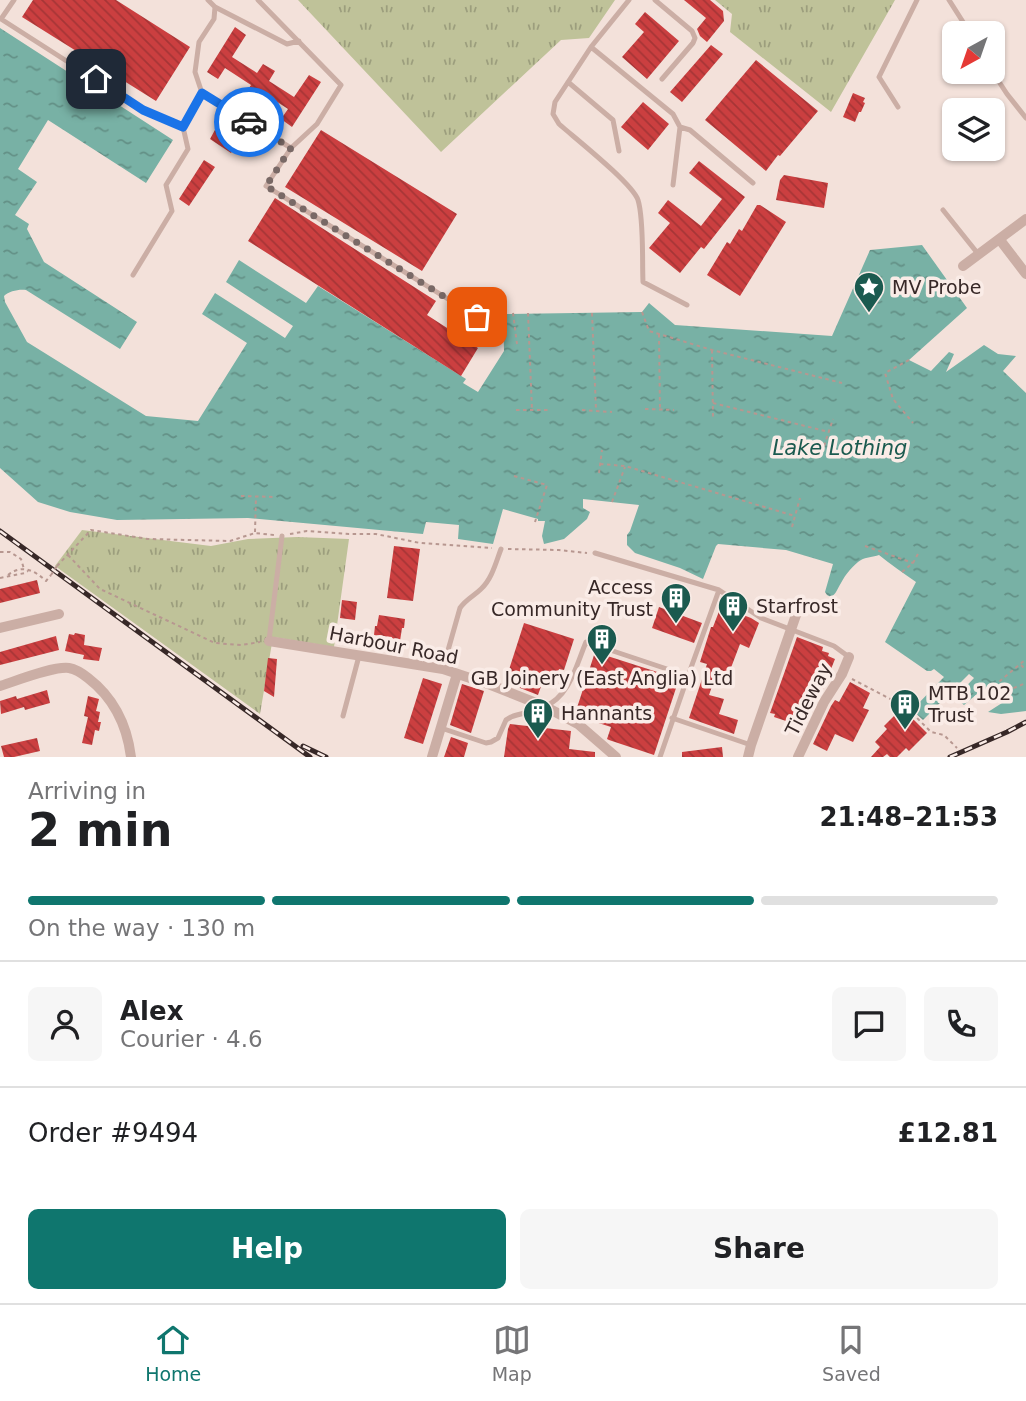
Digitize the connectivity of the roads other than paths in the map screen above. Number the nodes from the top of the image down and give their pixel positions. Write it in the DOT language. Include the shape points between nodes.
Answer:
graph roads {
  1 [pos="15,0"];
  2 [pos="208,0"];
  3 [pos="258,0"];
  4 [pos="629,0"];
  5 [pos="654,0"];
  6 [pos="917,0"];
  7 [pos="949,0"];
  8 [pos="215,7"];
  9 [pos="962,21"];
  10 [pos="299,41"];
  11 [pos="591,47"];
  12 [pos="662,79"];
  13 [pos="568,82"];
  14 [pos="1000,84"];
  15 [pos="202,93"];
  16 [pos="898,107"];
  17 [pos="1026,118"];
  18 [pos="183,127"];
  19 [pos="680,127"];
  20 [pos="291,148"];
  21 [pos="619,151"];
  22 [pos="753,183"];
  23 [pos="673,185"];
  24 [pos="943,210"];
  25 [pos="1026,219"];
  26 [pos="1000,240"];
  27 [pos="979,255"];
  28 [pos="964,266"];
  29 [pos="1026,274"];
  30 [pos="133,275"];
  31 [pos="687,305"];
  32 [pos="477,317"];
  33 [pos="282,536"];
  34 [pos="501,549"];
  35 [pos="595,553"];
  36 [pos="719,590"];
  37 [pos="59,614"];
  38 [pos="796,615"];
  39 [pos="0,628"];
  40 [pos="791,630"];
  41 [pos="269,641"];
  42 [pos="359,656"];
  43 [pos="849,657"];
  44 [pos="443,669"];
  45 [pos="457,674"];
  46 [pos="688,676"];
  47 [pos="0,686"];
  48 [pos="546,707"];
  49 [pos="343,716"];
  50 [pos="672,718"];
  51 [pos="441,728"];
  52 [pos="751,744"];
  53 [pos="131,757"];
  54 [pos="432,757"];
  55 [pos="616,757"];
  56 [pos="660,757"];
  57 [pos="748,757"];
  58 [pos="798,757"];
  1 -- 18 [label="lane" via="1,19 143,110"];
  2 -- 8 [label="lane"];
  3 -- 10 [label="lane"];
  4 -- 11 [label="lane"];
  5 -- 12 [label="lane" via="695,38"];
  6 -- 16 [label="lane" via="879,77"];
  7 -- 9 [label="lane"];
  8 -- 10 [label="lane" via="287,44"];
  8 -- 15 [label="lane" via="215,19 199,41 195,72"];
  10 -- 20 [label="lane" via="341,85 317,124"];
  11 -- 13 [label="lane"];
  11 -- 19 [label="lane" via="673,114"];
  13 -- 21 [label="lane" via="613,120"];
  13 -- 31 [label="lane" via="553,114 637,197 643,282"];
  14 -- 17 [label="lane"];
  15 -- 18 [label="lane"];
  15 -- 20 [label="lane"];
  18 -- 30 [label="lane" via="188,149 166,185 172,211"];
  19 -- 22 [label="lane" via="690,130"];
  19 -- 23 [label="lane"];
  20 -- 32 [label="lane" via="266,186"];
  24 -- 27 [label="lane"];
  25 -- 26 [label="street"];
  26 -- 27 [label="street"];
  26 -- 29 [label="street"];
  27 -- 28 [label="street"];
  33 -- 41 [label="lane"];
  34 -- 44 [label="lane" via="489,579 460,608"];
  35 -- 36 [label="lane"];
  36 -- 40 [label="lane" via="761,618"];
  36 -- 46 [label="lane"];
  37 -- 39 [label="street"];
  38 -- 40 [label="street"];
  40 -- 43 [label="lane" via="834,646"];
  40 -- 52 [label="street"];
  41 -- 42 [label="street, Harbour Road"];
  42 -- 44 [label="street, Harbour Road"];
  42 -- 49 [label="lane"];
  43 -- 58 [label="street, Tideway"];
  44 -- 45 [label="street, Harbour Road"];
  45 -- 48 [label="street, Harbour Road"];
  45 -- 51 [label="street"];
  46 -- 48 [label="lane" via="586,642 569,686"];
  46 -- 50 [label="lane"];
  47 -- 53 [label="street" via="57,668 84,675 111,700 123,721"];
  48 -- 51 [label="lane" via="510,717 491,742"];
  48 -- 55 [label="street, Harbour Road" via="578,724"];
  50 -- 52 [label="lane"];
  50 -- 56 [label="lane"];
  51 -- 54 [label="street"];
  52 -- 57 [label="street"];
}
